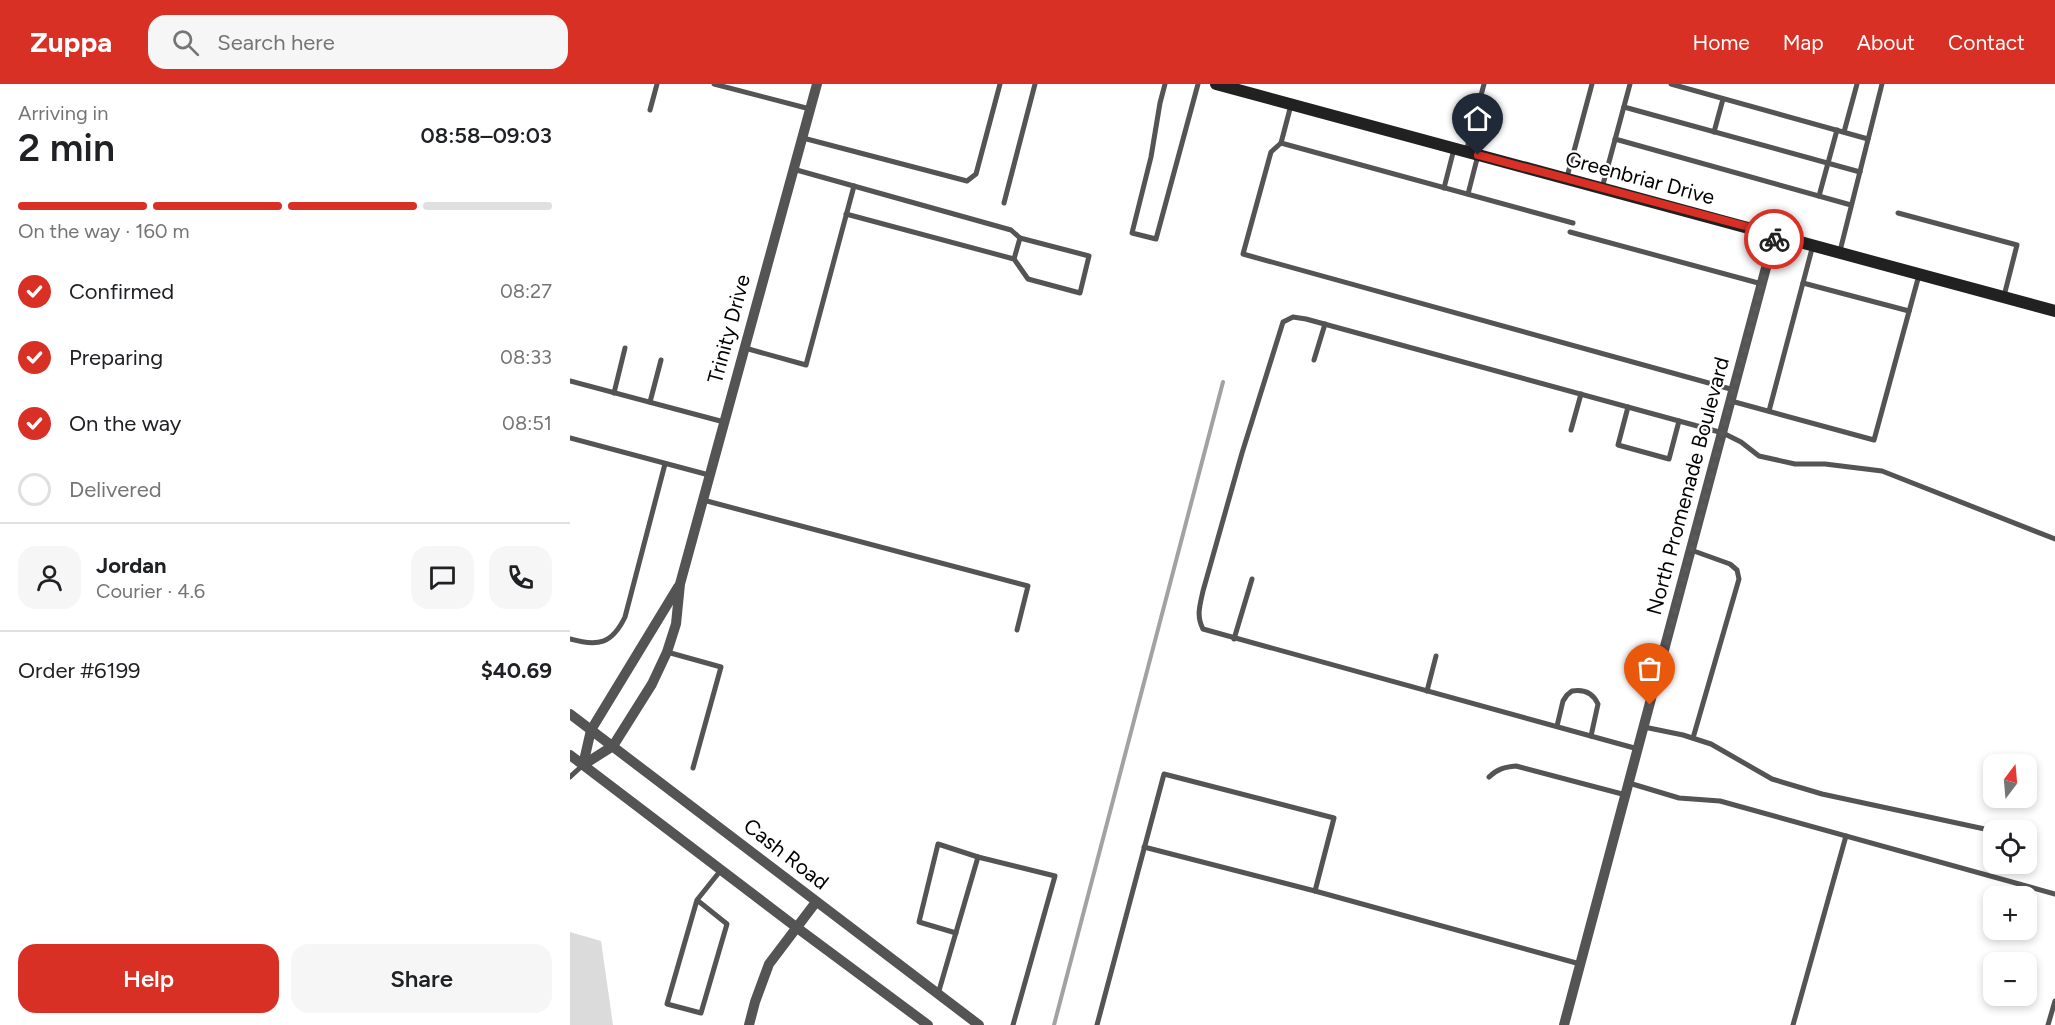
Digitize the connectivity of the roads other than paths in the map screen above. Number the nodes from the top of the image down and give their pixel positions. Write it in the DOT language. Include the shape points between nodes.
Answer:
graph roads {
  1 [pos="657,84"];
  2 [pos="714,84"];
  3 [pos="817,84"];
  4 [pos="1000,84"];
  5 [pos="1035,84"];
  6 [pos="1165,84"];
  7 [pos="1198,84"];
  8 [pos="1216,84"];
  9 [pos="1484,84"];
  10 [pos="1592,84"];
  11 [pos="1630,84"];
  12 [pos="1671,84"];
  13 [pos="1857,84"];
  14 [pos="1882,84"];
  15 [pos="1723,99"];
  16 [pos="1291,105"];
  17 [pos="1624,107"];
  18 [pos="810,109"];
  19 [pos="650,110"];
  20 [pos="1837,130"];
  21 [pos="1714,132"];
  22 [pos="1844,132"];
  23 [pos="802,138"];
  24 [pos="1615,139"];
  25 [pos="1868,139"];
  26 [pos="1281,143"];
  27 [pos="1466,152"];
  28 [pos="1828,163"];
  29 [pos="793,169"];
  30 [pos="1860,172"];
  31 [pos="1566,179"];
  32 [pos="854,186"];
  33 [pos="1444,188"];
  34 [pos="1602,188"];
  35 [pos="1468,194"];
  36 [pos="1819,196"];
  37 [pos="1004,203"];
  38 [pos="1851,205"];
  39 [pos="1898,213"];
  40 [pos="846,214"];
  41 [pos="1573,223"];
  42 [pos="1570,232"];
  43 [pos="1775,234"];
  44 [pos="1020,238"];
  45 [pos="1813,245"];
  46 [pos="1840,252"];
  47 [pos="1014,259"];
  48 [pos="1919,274"];
  49 [pos="1803,283"];
  50 [pos="1762,284"];
  51 [pos="2004,297"];
  52 [pos="1909,311"];
  53 [pos="2055,311"];
  54 [pos="1325,324"];
  55 [pos="625,348"];
  56 [pos="744,348"];
  57 [pos="661,360"];
  58 [pos="1314,360"];
  59 [pos="570,381"];
  60 [pos="614,393"];
  61 [pos="1581,394"];
  62 [pos="1732,395"];
  63 [pos="650,402"];
  64 [pos="1628,407"];
  65 [pos="1769,411"];
  66 [pos="1679,421"];
  67 [pos="724,422"];
  68 [pos="1571,430"];
  69 [pos="1723,433"];
  70 [pos="570,438"];
  71 [pos="665,464"];
  72 [pos="710,476"];
  73 [pos="703,500"];
  74 [pos="2055,539"];
  75 [pos="1691,550"];
  76 [pos="1252,579"];
  77 [pos="680,584"];
  78 [pos="1017,630"];
  79 [pos="570,639"];
  80 [pos="1234,639"];
  81 [pos="667,652"];
  82 [pos="1436,656"];
  83 [pos="1427,691"];
  84 [pos="570,714"];
  85 [pos="1557,726"];
  86 [pos="1644,727"];
  87 [pos="591,730"];
  88 [pos="1591,736"];
  89 [pos="1693,738"];
  90 [pos="613,746"];
  91 [pos="1638,749"];
  92 [pos="570,755"];
  93 [pos="583,765"];
  94 [pos="693,768"];
  95 [pos="570,777"];
  96 [pos="1489,777"];
  97 [pos="1629,783"];
  98 [pos="1626,795"];
  99 [pos="1983,829"];
  100 [pos="1846,836"];
  101 [pos="1144,847"];
  102 [pos="978,857"];
  103 [pos="721,870"];
  104 [pos="1315,891"];
  105 [pos="2055,894"];
  106 [pos="697,900"];
  107 [pos="816,902"];
  108 [pos="796,927"];
  109 [pos="956,933"];
  110 [pos="1581,964"];
  111 [pos="938,995"];
  112 [pos="2055,1001"];
  113 [pos="749,1025"];
  114 [pos="928,1025"];
  115 [pos="979,1025"];
  116 [pos="1013,1025"];
  117 [pos="1097,1025"];
  118 [pos="1564,1025"];
  119 [pos="1793,1025"];
  120 [pos="2048,1025"];
  1 -- 19 [label="lane"];
  2 -- 18 [label="lane"];
  3 -- 18 [label="street, Trinity Drive"];
  4 -- 23 [label="lane" via="976,174 967,181"];
  5 -- 37 [label="lane"];
  6 -- 7 [label="lane" via="1132,233 1156,239"];
  8 -- 16 [label="street, Greenbriar Drive"];
  9 -- 27 [label="lane"];
  10 -- 31 [label="lane"];
  11 -- 17 [label="lane"];
  12 -- 15 [label="lane"];
  13 -- 22 [label="lane"];
  14 -- 25 [label="lane"];
  15 -- 20 [label="lane"];
  15 -- 21 [label="lane"];
  16 -- 26 [label="lane"];
  16 -- 27 [label="street, Greenbriar Drive"];
  17 -- 21 [label="lane"];
  17 -- 24 [label="lane"];
  18 -- 23 [label="street, Trinity Drive"];
  20 -- 22 [label="lane"];
  20 -- 28 [label="lane"];
  21 -- 28 [label="lane"];
  22 -- 25 [label="lane"];
  23 -- 29 [label="street, Trinity Drive"];
  24 -- 34 [label="lane"];
  24 -- 36 [label="lane"];
  25 -- 30 [label="lane"];
  26 -- 33 [label="lane"];
  26 -- 62 [label="lane" via="1271,152 1243,255"];
  27 -- 31 [label="street, Greenbriar Drive"];
  27 -- 33 [label="lane"];
  27 -- 35 [label="lane"];
  28 -- 30 [label="lane"];
  28 -- 36 [label="lane"];
  29 -- 32 [label="lane"];
  29 -- 56 [label="street, Trinity Drive"];
  30 -- 38 [label="lane"];
  31 -- 34 [label="street, Greenbriar Drive"];
  32 -- 40 [label="lane"];
  32 -- 44 [label="lane" via="1011,230"];
  33 -- 35 [label="lane"];
  34 -- 43 [label="street, Greenbriar Drive"];
  35 -- 41 [label="lane"];
  36 -- 38 [label="lane"];
  38 -- 46 [label="lane"];
  39 -- 51 [label="lane" via="2017,245"];
  40 -- 47 [label="lane"];
  40 -- 56 [label="lane" via="806,365"];
  42 -- 50 [label="lane"];
  43 -- 45 [label="street, Greenbriar Drive"];
  43 -- 50 [label="street, North Promenade Boulevard"];
  44 -- 47 [label="lane"];
  44 -- 47 [label="lane" via="1089,256 1080,293 1028,279"];
  45 -- 46 [label="street, Greenbriar Drive"];
  45 -- 49 [label="lane"];
  46 -- 48 [label="street, Greenbriar Drive"];
  48 -- 51 [label="street, Greenbriar Drive"];
  48 -- 52 [label="lane"];
  49 -- 52 [label="lane"];
  49 -- 65 [label="lane"];
  50 -- 62 [label="street, North Promenade Boulevard"];
  51 -- 53 [label="street, Greenbriar Drive"];
  52 -- 65 [label="lane" via="1874,440"];
  54 -- 58 [label="lane"];
  54 -- 61 [label="lane"];
  54 -- 80 [label="lane" via="1293,317 1283,322 1242,453 1198,614 1203,629"];
  55 -- 60 [label="lane"];
  56 -- 67 [label="street, Trinity Drive"];
  57 -- 63 [label="lane"];
  59 -- 60 [label="lane"];
  60 -- 63 [label="lane"];
  61 -- 64 [label="lane"];
  61 -- 68 [label="lane"];
  62 -- 65 [label="lane"];
  62 -- 69 [label="street, North Promenade Boulevard"];
  63 -- 67 [label="lane"];
  64 -- 66 [label="lane"];
  64 -- 66 [label="lane" via="1618,445 1669,459"];
  66 -- 69 [label="lane"];
  67 -- 72 [label="street, Trinity Drive"];
  69 -- 74 [label="lane" via="1759,456 1796,464 1882,471"];
  69 -- 75 [label="street, North Promenade Boulevard"];
  70 -- 71 [label="lane"];
  71 -- 72 [label="lane"];
  71 -- 79 [label="lane" via="619,629 602,642"];
  72 -- 73 [label="street, Trinity Drive"];
  73 -- 77 [label="street, Trinity Drive"];
  73 -- 78 [label="lane" via="1029,586"];
  75 -- 86 [label="street, North Promenade Boulevard"];
  75 -- 89 [label="lane" via="1730,564 1739,579"];
  76 -- 80 [label="lane"];
  77 -- 81 [label="street, Trinity Drive" via="676,624"];
  77 -- 87 [label="street, Trinity Drive"];
  80 -- 83 [label="lane"];
  81 -- 90 [label="street, Trinity Drive"];
  81 -- 94 [label="lane" via="721,667"];
  82 -- 83 [label="lane"];
  83 -- 85 [label="lane"];
  84 -- 87 [label="street, Cash Road"];
  85 -- 88 [label="lane"];
  85 -- 88 [label="lane" via="1567,695 1572,691 1585,692 1598,704"];
  86 -- 89 [label="lane"];
  86 -- 91 [label="street, North Promenade Boulevard"];
  87 -- 90 [label="street, Cash Road"];
  87 -- 93 [label="street, Trinity Drive"];
  88 -- 91 [label="lane"];
  89 -- 99 [label="lane" via="1772,779 1822,794"];
  90 -- 93 [label="street, Trinity Drive"];
  90 -- 107 [label="street, Cash Road"];
  91 -- 97 [label="street, North Promenade Boulevard"];
  92 -- 93 [label="street"];
  93 -- 95 [label="lane"];
  93 -- 103 [label="street"];
  96 -- 98 [label="lane" via="1506,766 1516,766"];
  97 -- 98 [label="street, North Promenade Boulevard"];
  97 -- 100 [label="lane" via="1679,798 1720,801"];
  98 -- 110 [label="street, North Promenade Boulevard"];
  100 -- 105 [label="lane"];
  100 -- 119 [label="lane"];
  101 -- 104 [label="lane"];
  101 -- 104 [label="lane" via="1164,774 1277,803 1334,818"];
  101 -- 117 [label="lane"];
  102 -- 109 [label="lane"];
  102 -- 109 [label="lane" via="938,844 919,922"];
  102 -- 116 [label="lane" via="1055,876"];
  103 -- 106 [label="lane"];
  103 -- 108 [label="street"];
  104 -- 110 [label="lane"];
  106 -- 106 [label="lane" via="727,924 701,1013 667,1004"];
  107 -- 108 [label="street"];
  107 -- 111 [label="street, Cash Road"];
  108 -- 113 [label="street" via="769,963"];
  108 -- 114 [label="street"];
  109 -- 111 [label="lane"];
  110 -- 118 [label="street, North Promenade Boulevard"];
  111 -- 115 [label="street, Cash Road"];
  112 -- 120 [label="lane"];
}
